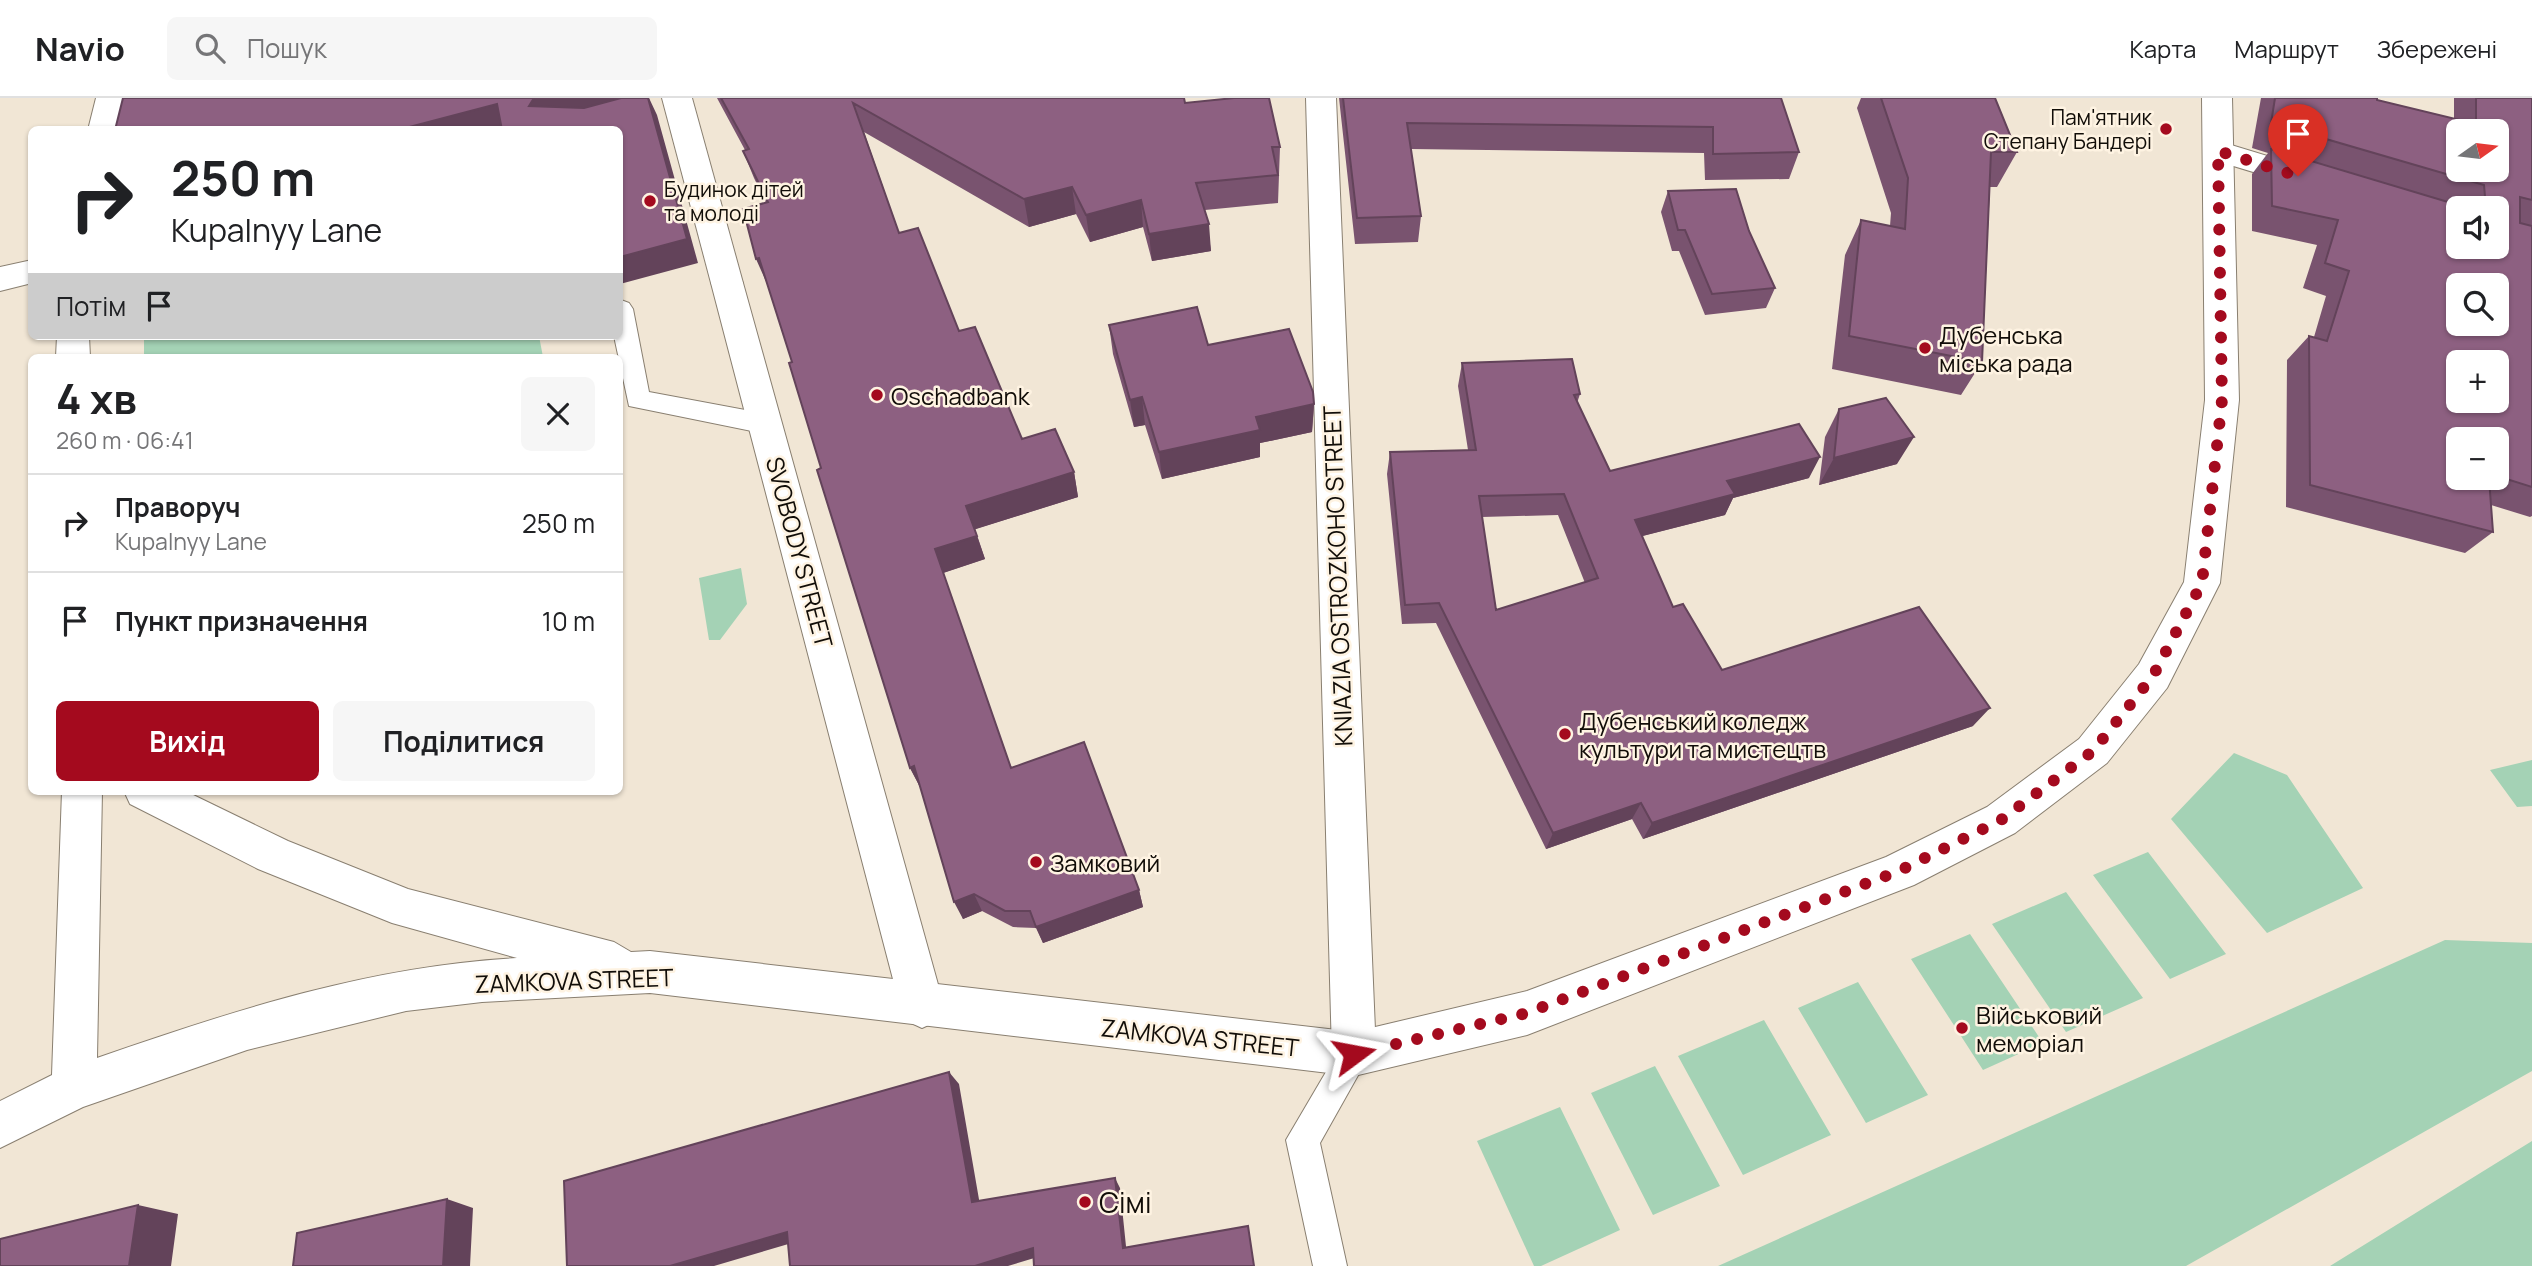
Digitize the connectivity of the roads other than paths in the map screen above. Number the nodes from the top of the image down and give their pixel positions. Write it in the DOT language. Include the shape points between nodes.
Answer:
graph roads {
  1 [pos="111,98"];
  2 [pos="1321,98"];
  3 [pos="2217,98"];
  4 [pos="666,100"];
  5 [pos="104,126"];
  6 [pos="2218,151"];
  7 [pos="2338,188"];
  8 [pos="28,272"];
  9 [pos="0,279"];
  10 [pos="623,320"];
  11 [pos="766,424"];
  12 [pos="82,795"];
  13 [pos="152,795"];
  14 [pos="650,972"];
  15 [pos="922,1006"];
  16 [pos="1354,1054"];
  17 [pos="74,1088"];
  18 [pos="0,1125"];
  19 [pos="1330,1266"];
  1 -- 5 [label="main road"];
  2 -- 16 [label="main road, KNIAZIA OSTROZKOHO STREET"];
  3 -- 6 [label="main road, ZAMKOVA STREET"];
  4 -- 11 [label="main road, SVOBODY STREET" via="727,283"];
  6 -- 7 [label="main road"];
  6 -- 16 [label="main road, ZAMKOVA STREET" via="2222,400 2202,583 2153,676 2093,751 2001,820 1899,871 1527,1013"];
  8 -- 9 [label="main road"];
  10 -- 11 [label="lane" via="638,399"];
  11 -- 15 [label="main road, SVOBODY STREET"];
  12 -- 17 [label="main road"];
  13 -- 14 [label="main road" via="272,855 407,909"];
  14 -- 15 [label="main road, ZAMKOVA STREET"];
  14 -- 17 [label="main road, ZAMKOVA STREET" via="406,990 247,1028"];
  15 -- 16 [label="main road, ZAMKOVA STREET"];
  16 -- 19 [label="lane" via="1303,1140"];
  17 -- 18 [label="main road, ZAMKOVA STREET"];
}
